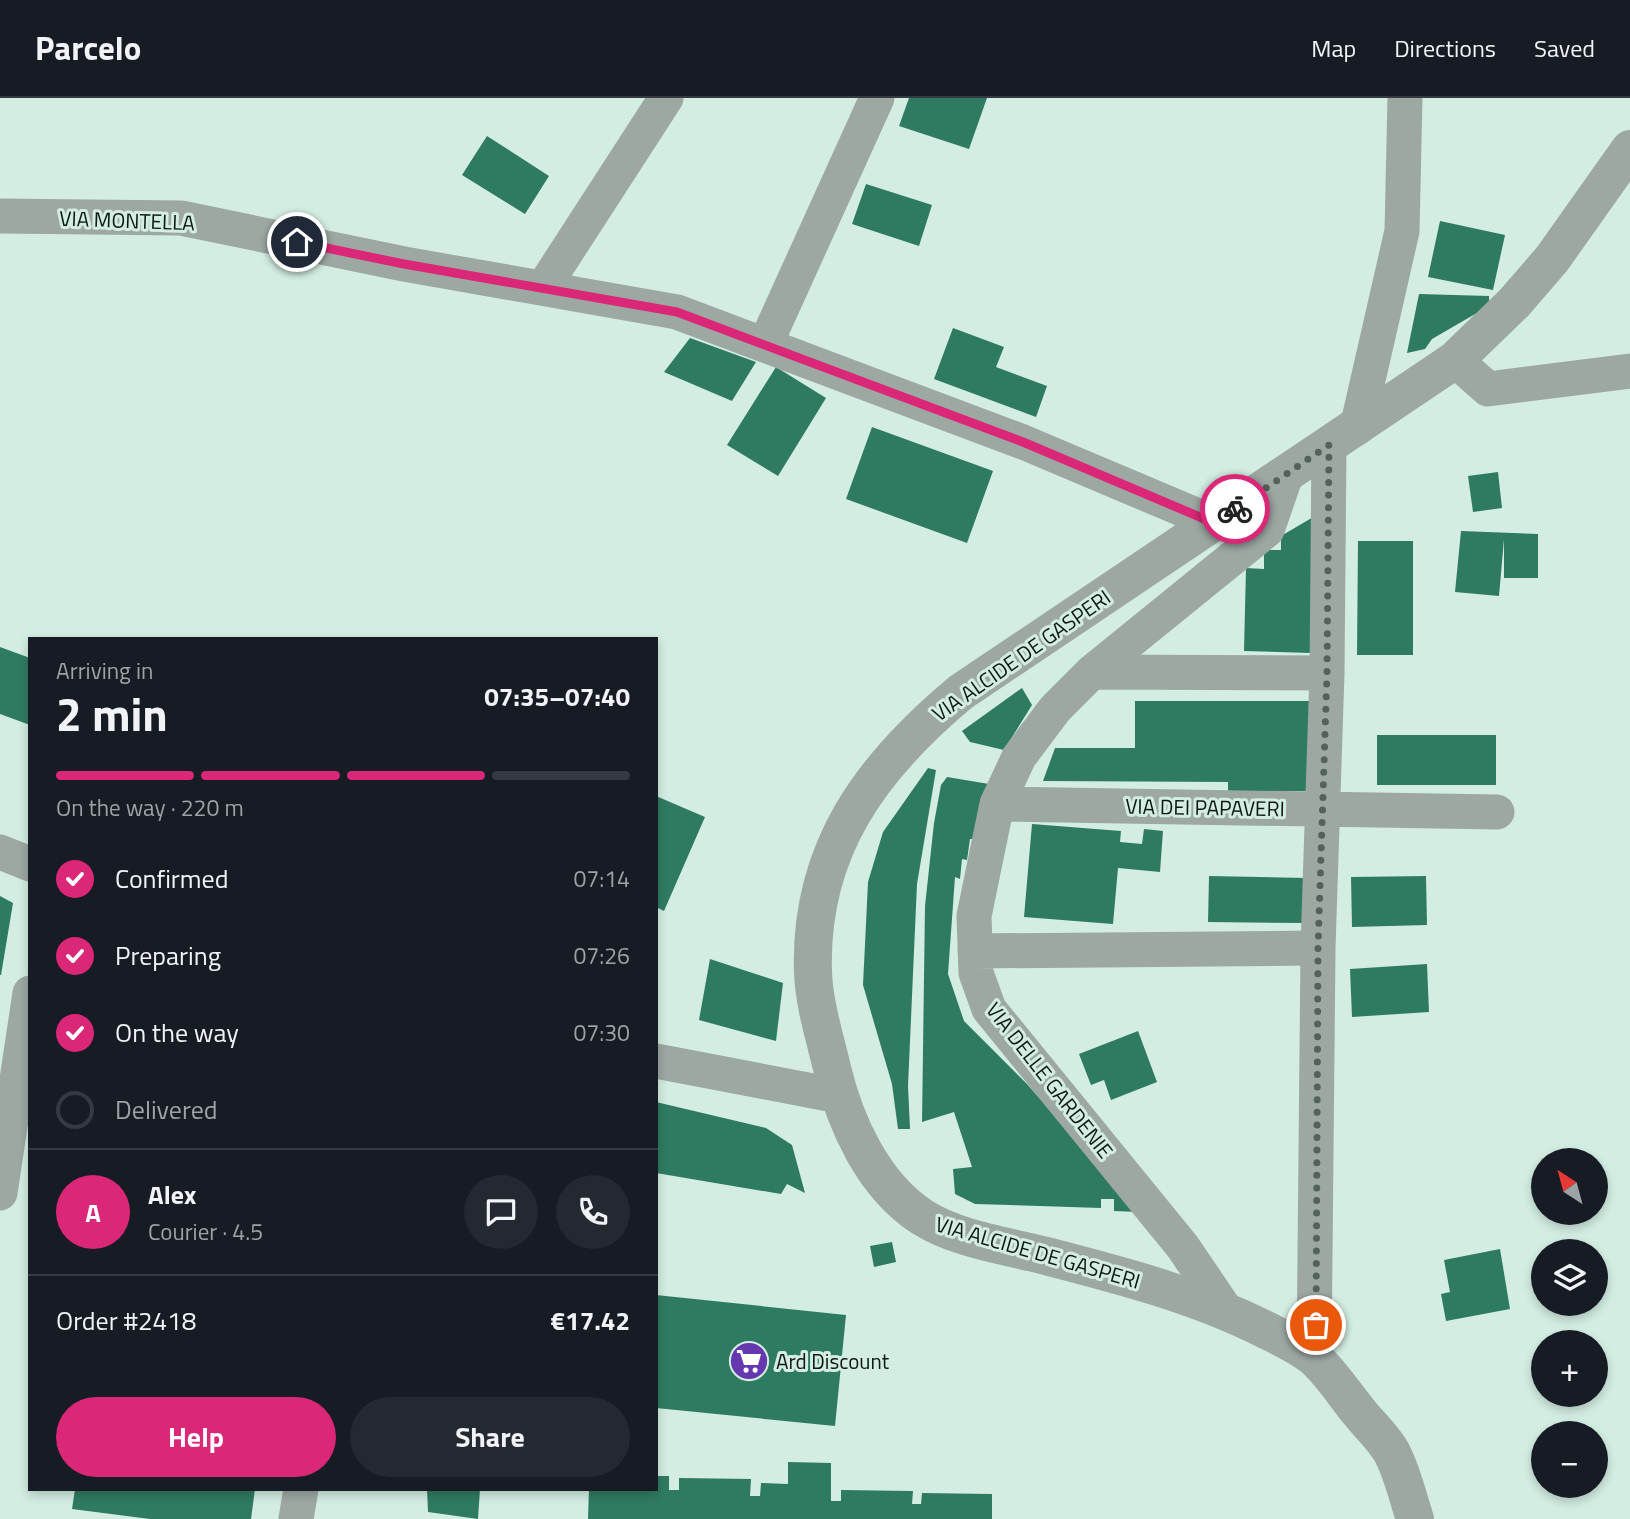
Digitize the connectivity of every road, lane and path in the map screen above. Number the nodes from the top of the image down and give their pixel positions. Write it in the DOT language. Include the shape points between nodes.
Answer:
graph roads {
  1 [pos="666,98"];
  2 [pos="877,98"];
  3 [pos="1405,98"];
  4 [pos="1630,149"];
  5 [pos="0,216"];
  6 [pos="542,288"];
  7 [pos="765,345"];
  8 [pos="1455,360"];
  9 [pos="1630,371"];
  10 [pos="1343,436"];
  11 [pos="1286,475"];
  12 [pos="1214,523"];
  13 [pos="1092,671"];
  14 [pos="1327,673"];
  15 [pos="997,804"];
  16 [pos="1323,809"];
  17 [pos="1497,812"];
  18 [pos="0,852"];
  19 [pos="28,863"];
  20 [pos="1318,948"];
  21 [pos="975,951"];
  22 [pos="28,1006"];
  23 [pos="658,1061"];
  24 [pos="839,1096"];
  25 [pos="1,1180"];
  26 [pos="1225,1310"];
  27 [pos="1314,1358"];
  28 [pos="301,1491"];
  29 [pos="296,1519"];
  30 [pos="1415,1519"];
  1 -- 6 [label="street"];
  2 -- 7 [label="street"];
  3 -- 10 [label="street" via="1402,231"];
  4 -- 8 [label="street, VIA ALCIDE DE GASPERI" via="1552,259"];
  5 -- 6 [label="street, VIA MONTELLA" via="181,218"];
  6 -- 7 [label="street, VIA MONTELLA" via="677,312"];
  7 -- 12 [label="street, VIA MONTELLA" via="1023,442"];
  8 -- 9 [label="street" via="1488,388"];
  8 -- 10 [label="street, VIA ALCIDE DE GASPERI"];
  10 -- 11 [label="street, VIA ALCIDE DE GASPERI"];
  10 -- 14 [label="street"];
  11 -- 12 [label="street, VIA ALCIDE DE GASPERI"];
  11 -- 13 [label="street, VIA DELLE GARDENIE" via="1267,530"];
  12 -- 24 [label="street, VIA ALCIDE DE GASPERI" via="961,692 890,760 851,815 822,879 813,975"];
  13 -- 14 [label="street"];
  13 -- 15 [label="street, VIA DELLE GARDENIE" via="1055,709 1019,757"];
  14 -- 16 [label="street"];
  15 -- 16 [label="street, VIA DEI PAPAVERI"];
  15 -- 21 [label="street, VIA DELLE GARDENIE" via="974,916"];
  16 -- 17 [label="street, VIA DEI PAPAVERI"];
  16 -- 20 [label="street"];
  18 -- 19 [label="street"];
  20 -- 21 [label="street"];
  20 -- 27 [label="street"];
  21 -- 26 [label="street, VIA DELLE GARDENIE" via="976,972 989,1009 1183,1247"];
  22 -- 25 [label="street"];
  23 -- 24 [label="street"];
  24 -- 26 [label="street, VIA ALCIDE DE GASPERI" via="860,1144 891,1192 923,1218"];
  26 -- 27 [label="street, VIA ALCIDE DE GASPERI"];
  27 -- 30 [label="street, VIA ALCIDE DE GASPERI" via="1393,1454"];
  28 -- 29 [label="street"];
}
